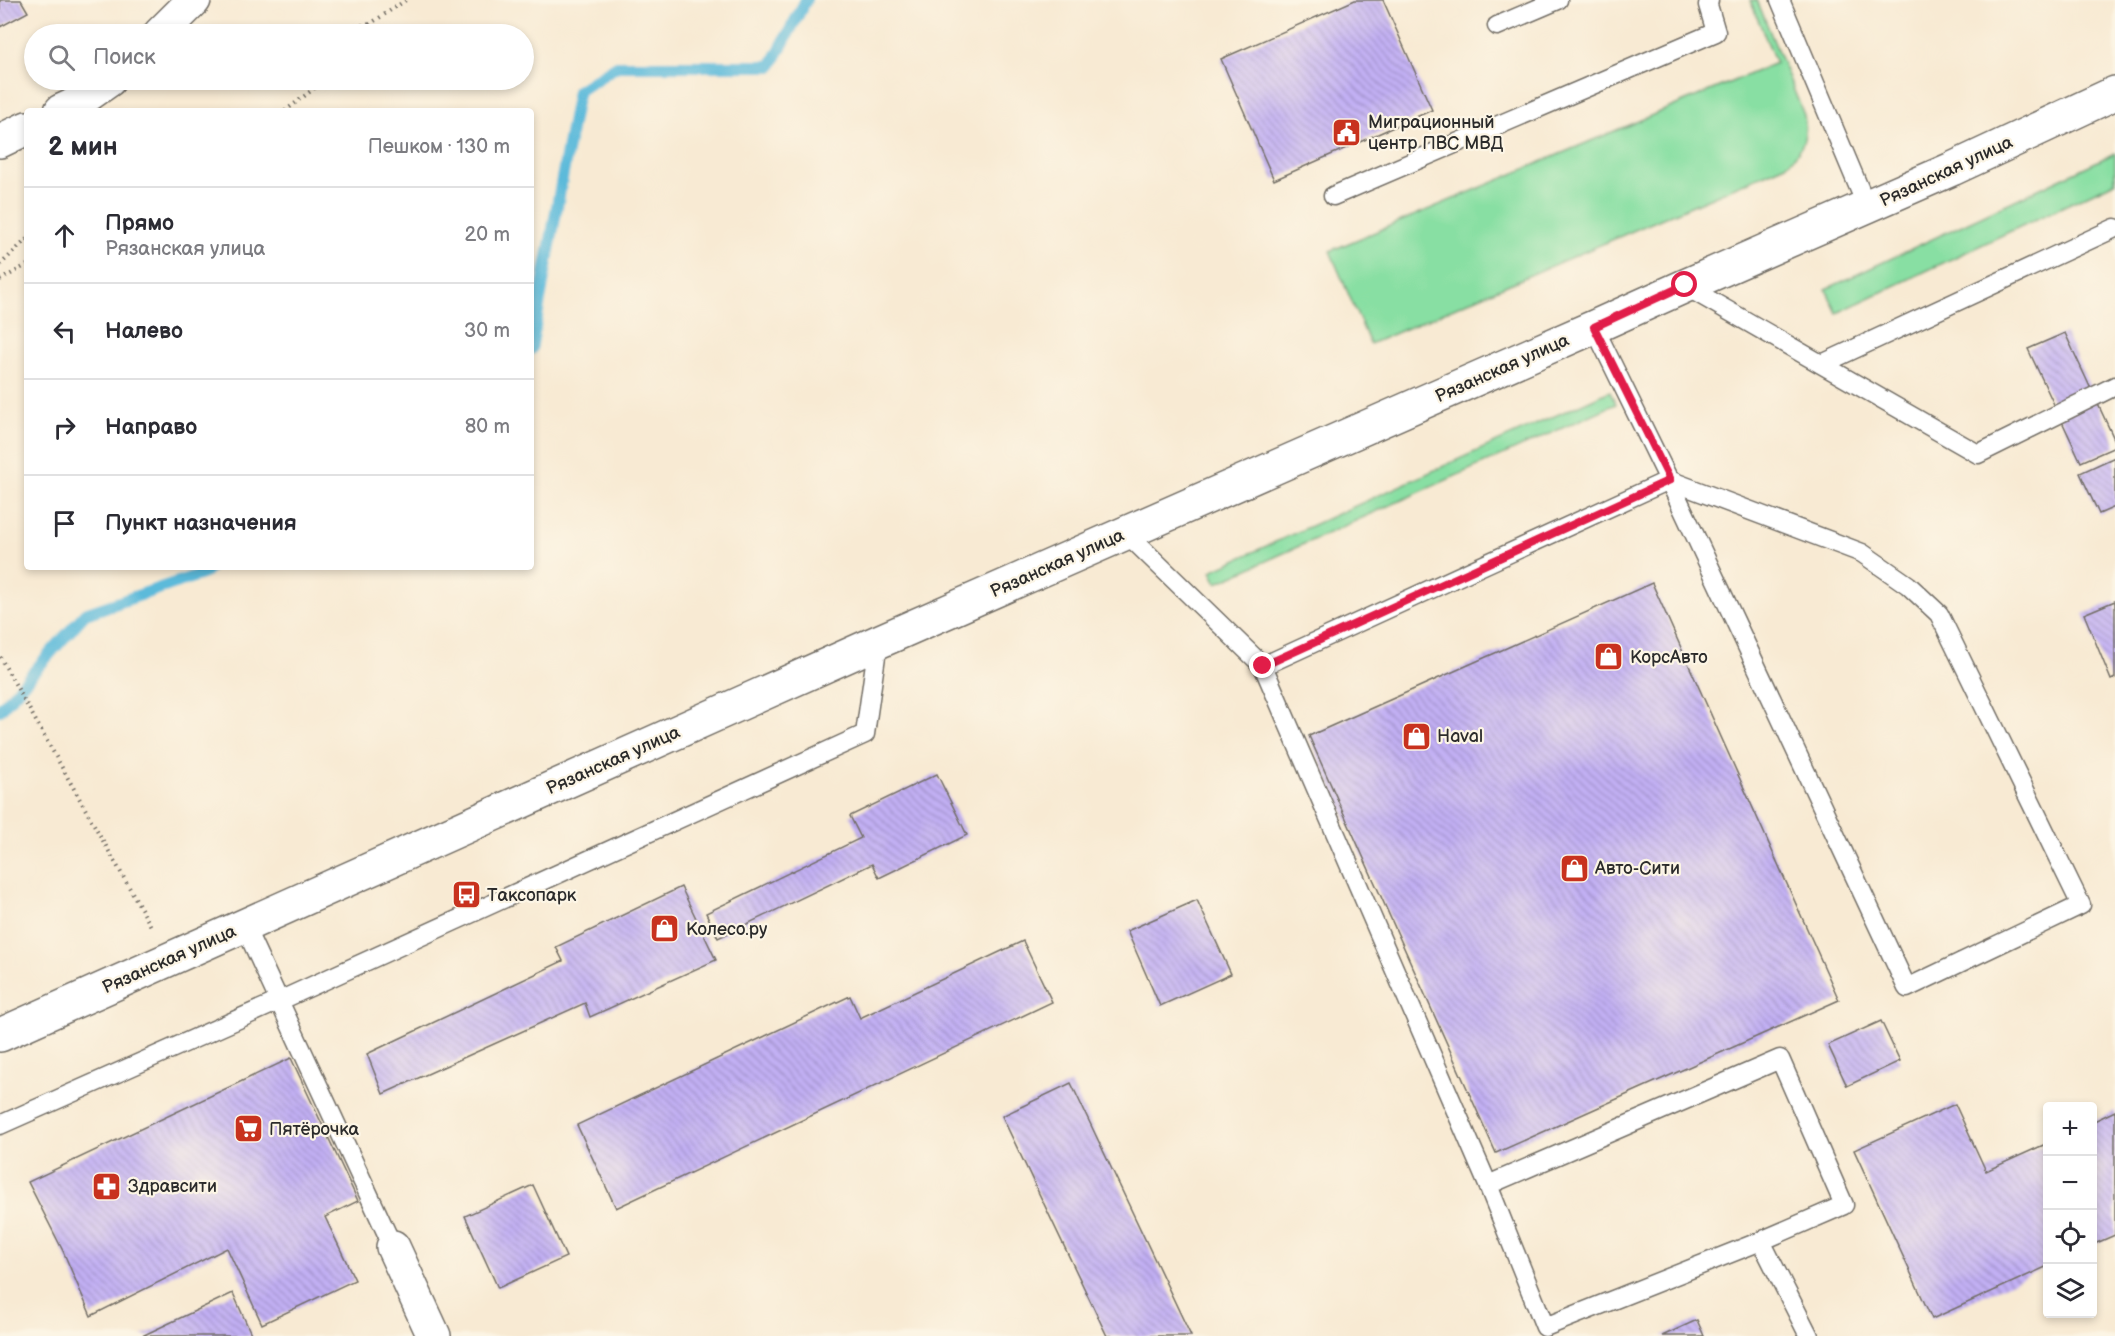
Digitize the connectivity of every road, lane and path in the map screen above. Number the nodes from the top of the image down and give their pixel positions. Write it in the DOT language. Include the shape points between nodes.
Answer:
graph roads {
  1 [pos="194,0"];
  2 [pos="406,0"];
  3 [pos="1558,0"];
  4 [pos="1709,0"];
  5 [pos="1780,0"];
  6 [pos="170,24"];
  7 [pos="370,24"];
  8 [pos="1497,26"];
  9 [pos="94,90"];
  10 [pos="312,90"];
  11 [pos="2115,93"];
  12 [pos="68,108"];
  13 [pos="289,108"];
  14 [pos="24,129"];
  15 [pos="0,141"];
  16 [pos="1333,196"];
  17 [pos="1868,207"];
  18 [pos="2115,228"];
  19 [pos="24,242"];
  20 [pos="0,265"];
  21 [pos="24,267"];
  22 [pos="0,280"];
  23 [pos="1685,285"];
  24 [pos="1594,327"];
  25 [pos="1822,364"];
  26 [pos="2115,386"];
  27 [pos="1670,480"];
  28 [pos="1126,532"];
  29 [pos="878,642"];
  30 [pos="0,657"];
  31 [pos="1263,666"];
  32 [pos="244,925"];
  33 [pos="152,929"];
  34 [pos="279,1001"];
  35 [pos="0,1035"];
  36 [pos="0,1125"];
  37 [pos="1488,1185"];
  38 [pos="1761,1241"];
  39 [pos="393,1247"];
  40 [pos="434,1336"];
  41 [pos="1809,1336"];
  1 -- 6 [label="main road"];
  2 -- 7 [label="path"];
  3 -- 8 [label="lane"];
  4 -- 16 [label="lane" via="1716,32"];
  5 -- 17 [label="lane"];
  9 -- 12 [label="main road"];
  10 -- 13 [label="path"];
  11 -- 17 [label="main road, Рязанская улица"];
  14 -- 15 [label="main road"];
  17 -- 23 [label="main road, Рязанская улица"];
  18 -- 25 [label="lane"];
  19 -- 20 [label="path"];
  21 -- 22 [label="path"];
  23 -- 24 [label="main road, Рязанская улица"];
  23 -- 25 [label="lane"];
  24 -- 27 [label="lane"];
  24 -- 28 [label="main road, Рязанская улица"];
  25 -- 26 [label="lane" via="1978,454"];
  27 -- 27 [label="lane" via="1862,553 1908,585 1939,614 2080,905 1907,988"];
  27 -- 31 [label="lane"];
  28 -- 29 [label="main road, Рязанская улица"];
  28 -- 31 [label="lane"];
  29 -- 32 [label="main road, Рязанская улица"];
  29 -- 34 [label="lane" via="865,734"];
  30 -- 33 [label="path"];
  31 -- 37 [label="lane"];
  32 -- 34 [label="lane"];
  32 -- 35 [label="main road, Рязанская улица"];
  34 -- 36 [label="lane"];
  34 -- 39 [label="lane"];
  37 -- 38 [label="lane" via="1545,1327"];
  37 -- 38 [label="lane" via="1780,1059 1844,1205"];
  38 -- 41 [label="lane"];
  39 -- 40 [label="main road"];
}
